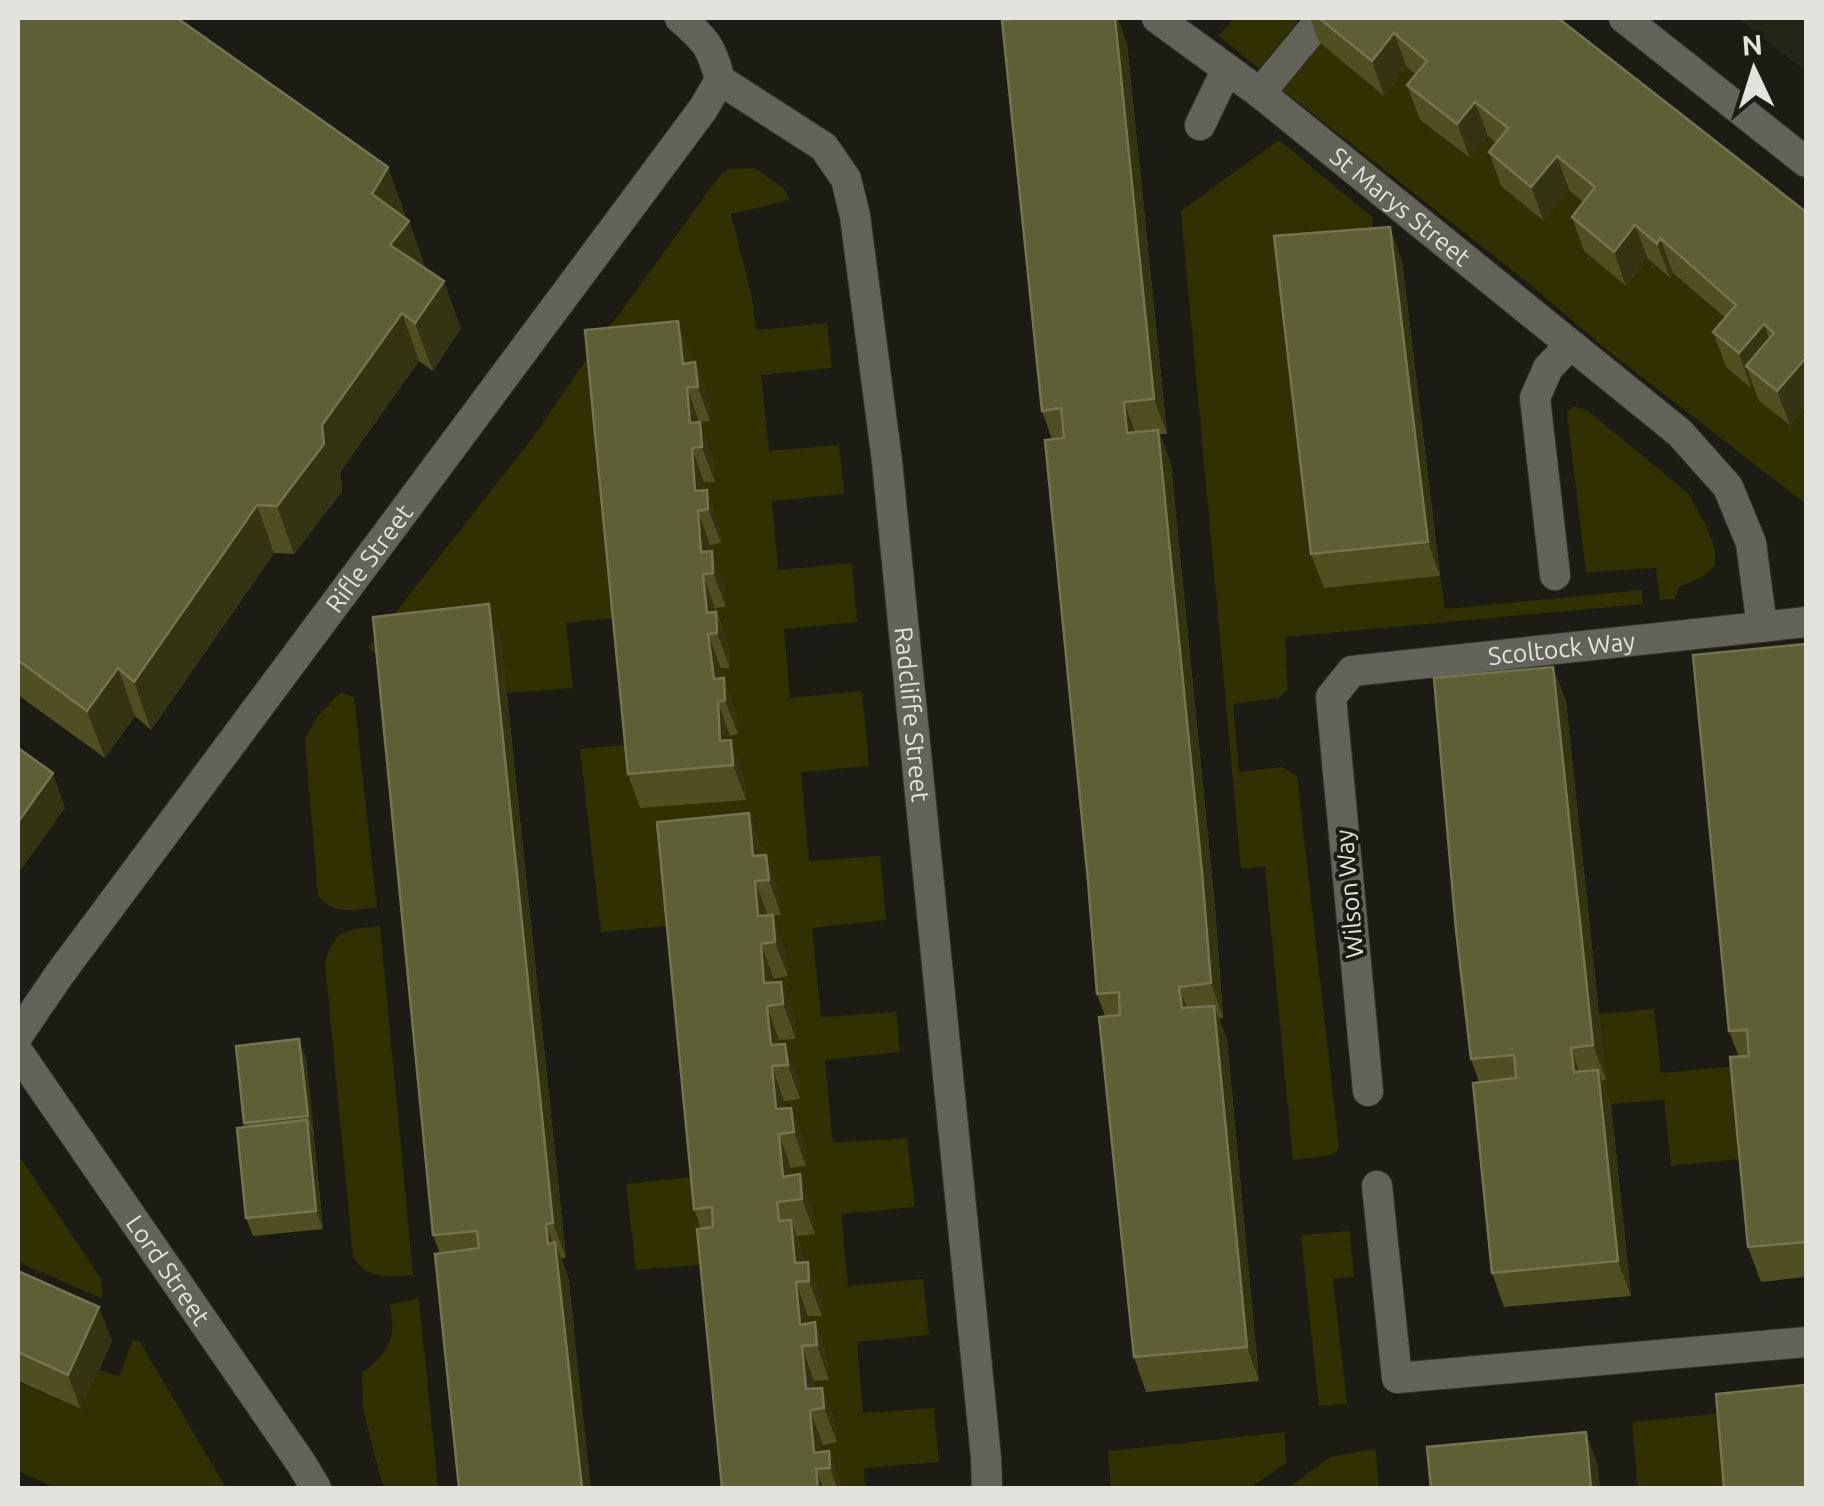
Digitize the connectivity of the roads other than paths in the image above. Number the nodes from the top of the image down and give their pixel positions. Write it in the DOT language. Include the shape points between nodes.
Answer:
graph roads {
  1 [pos="680,18"];
  2 [pos="1157,18"];
  3 [pos="1322,18"];
  4 [pos="1624,18"];
  5 [pos="1227,69"];
  6 [pos="720,80"];
  7 [pos="1260,93"];
  8 [pos="1200,125"];
  9 [pos="1806,162"];
  10 [pos="1570,344"];
  11 [pos="1555,575"];
  12 [pos="1806,622"];
  13 [pos="1762,627"];
  14 [pos="1331,696"];
  15 [pos="18,1035"];
  16 [pos="18,1052"];
  17 [pos="1368,1091"];
  18 [pos="1376,1186"];
  19 [pos="1806,1342"];
  20 [pos="316,1488"];
  21 [pos="986,1488"];
  1 -- 6 [label="street" via="705,40"];
  2 -- 5 [label="street, St Marys Street"];
  3 -- 7 [label="street"];
  4 -- 9 [label="street"];
  5 -- 7 [label="street, St Marys Street"];
  5 -- 8 [label="street"];
  6 -- 15 [label="street, Rifle Street"];
  6 -- 21 [label="street, Radcliffe Street" via="824,148 846,179 855,216 889,477"];
  7 -- 10 [label="street, St Marys Street"];
  10 -- 11 [label="street" via="1548,368 1535,398"];
  10 -- 13 [label="street, St Marys Street" via="1680,433 1728,487 1752,543"];
  12 -- 13 [label="street, Scoltock Way"];
  13 -- 14 [label="street, Scoltock Way" via="1352,671"];
  14 -- 17 [label="street, Wilson Way"];
  16 -- 20 [label="street, Lord Street"];
  18 -- 19 [label="street" via="1397,1378"];
}
